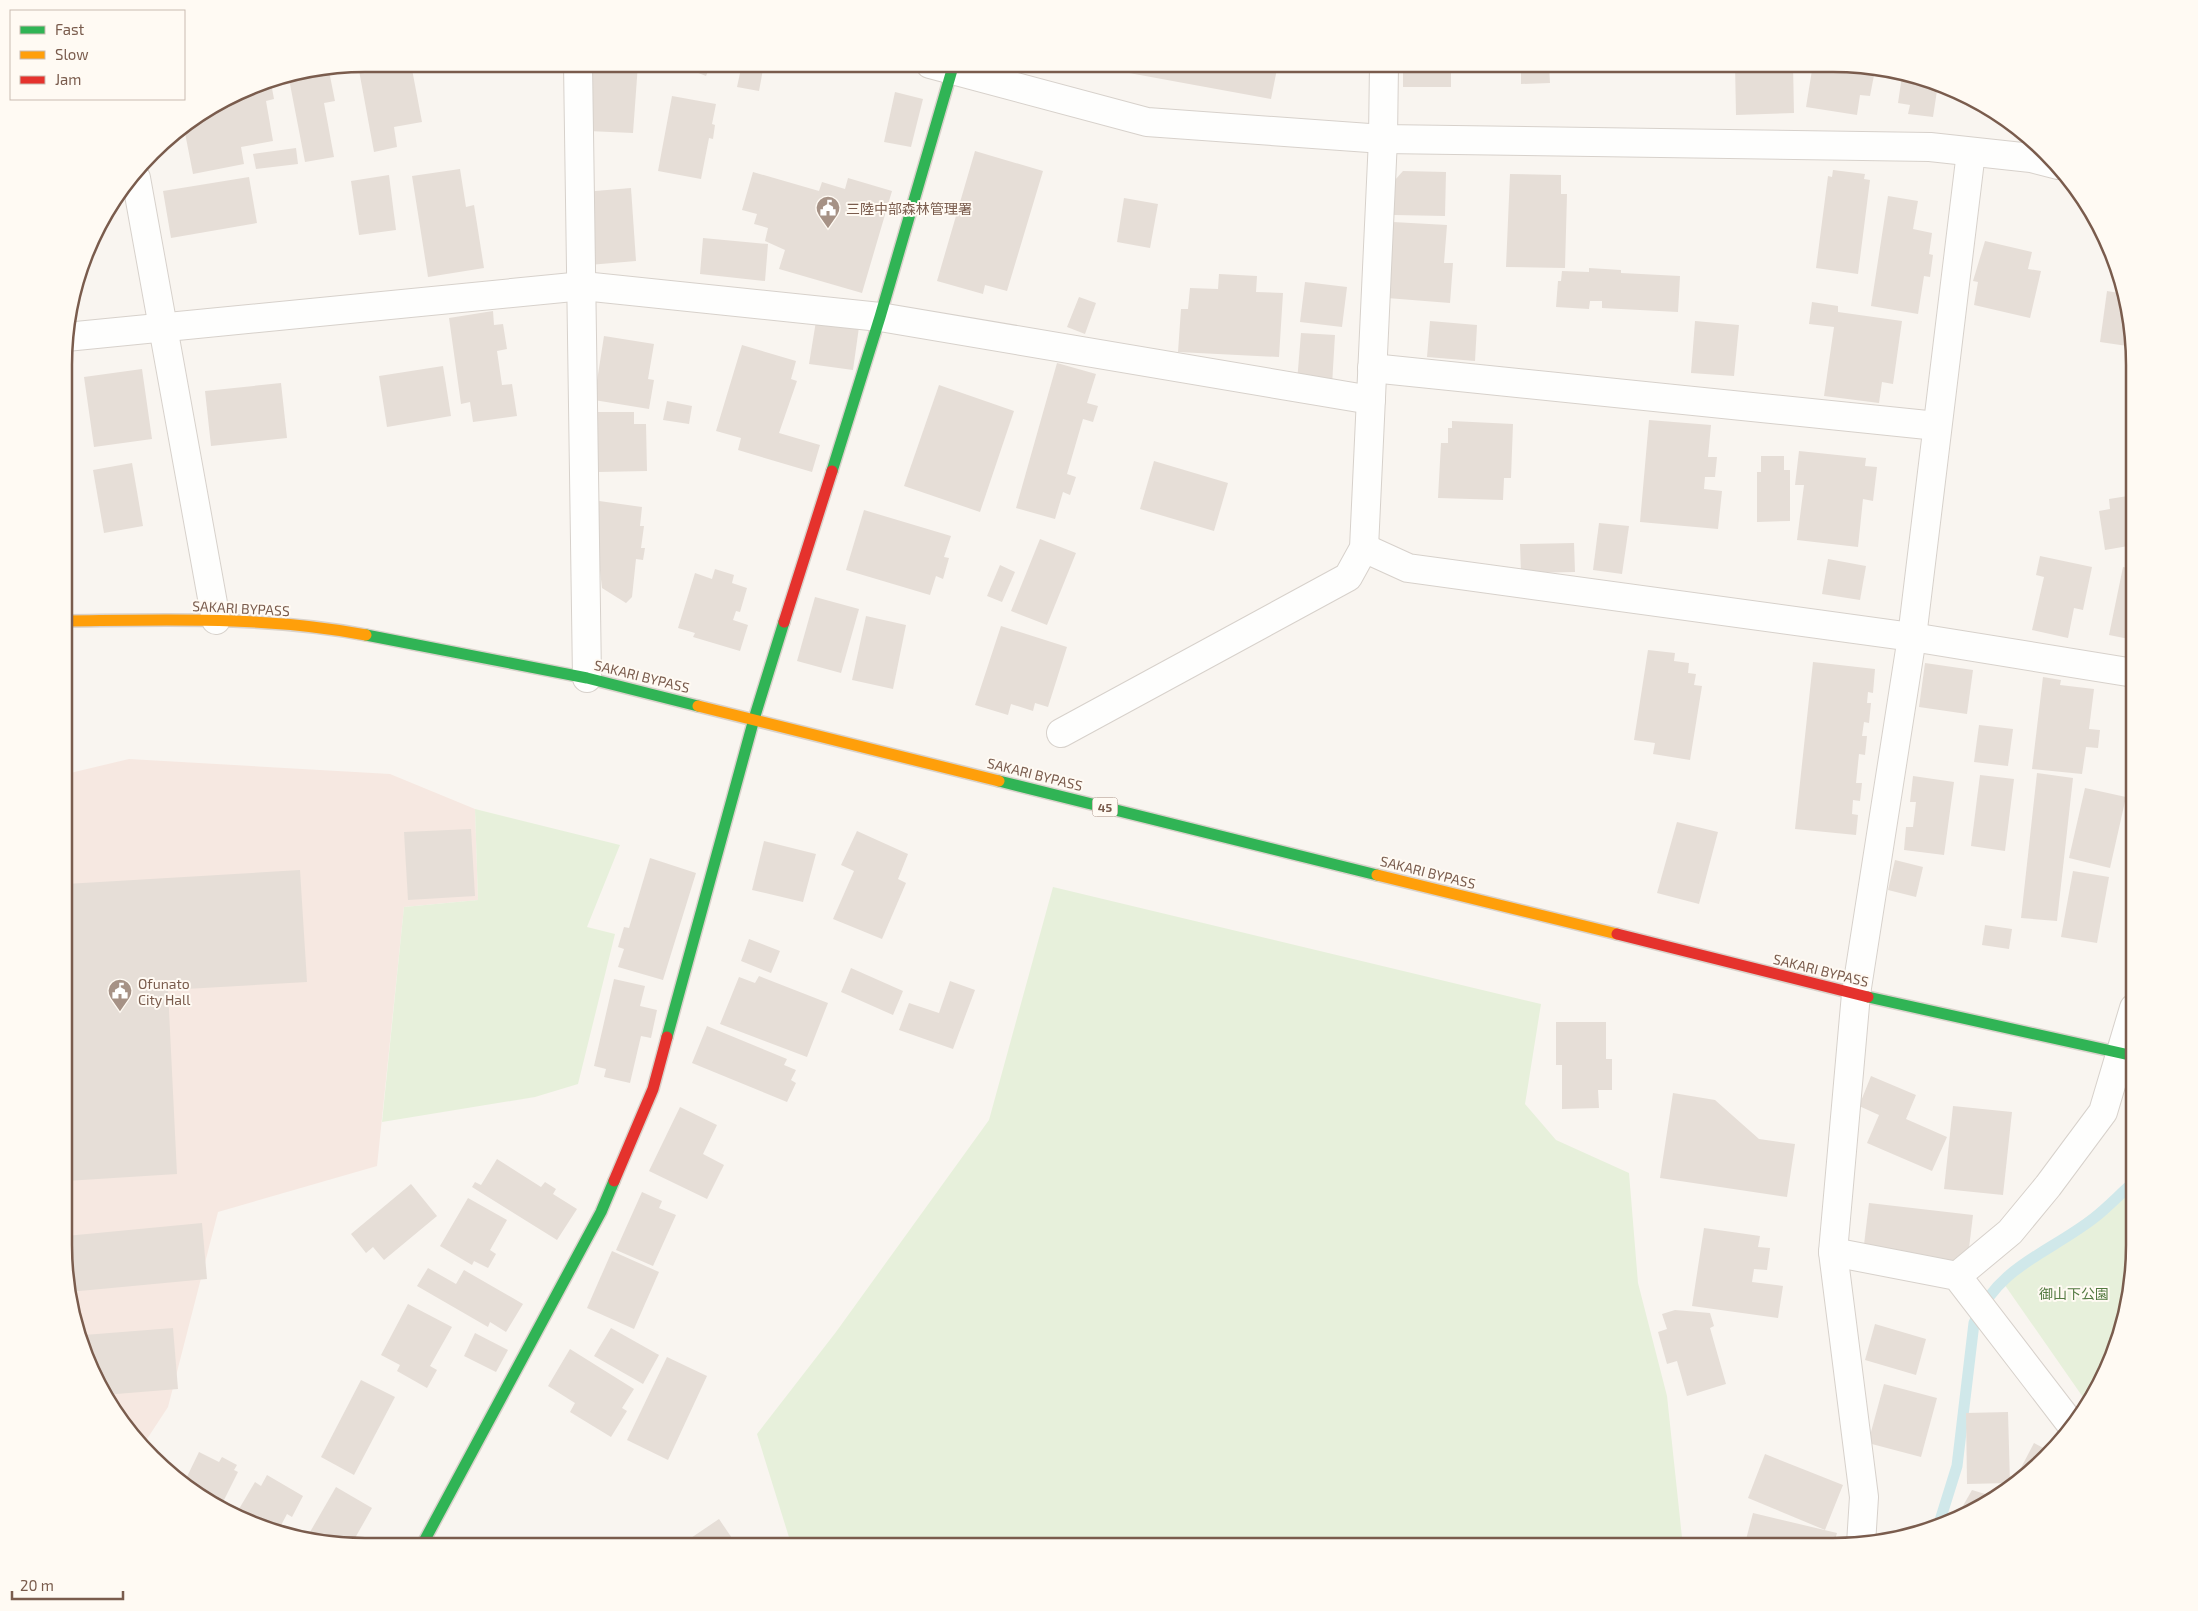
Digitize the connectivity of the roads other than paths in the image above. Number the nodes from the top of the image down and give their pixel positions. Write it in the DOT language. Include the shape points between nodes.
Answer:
graph roads {
  1 [pos="578,72"];
  2 [pos="940,72"];
  3 [pos="960,72"];
  4 [pos="1384,72"];
  5 [pos="1383,139"];
  6 [pos="1971,152"];
  7 [pos="2043,161"];
  8 [pos="137,182"];
  9 [pos="583,286"];
  10 [pos="880,317"];
  11 [pos="162,326"];
  12 [pos="74,336"];
  13 [pos="1372,368"];
  14 [pos="1371,400"];
  15 [pos="1937,426"];
  16 [pos="1364,548"];
  17 [pos="216,620"];
  18 [pos="72,621"];
  19 [pos="1912,637"];
  20 [pos="2126,672"];
  21 [pos="587,678"];
  22 [pos="754,719"];
  23 [pos="1061,733"];
  24 [pos="1856,994"];
  25 [pos="2126,1055"];
  26 [pos="2126,1060"];
  27 [pos="1833,1252"];
  28 [pos="1962,1282"];
  29 [pos="2068,1420"];
  30 [pos="1861,1537"];
  31 [pos="426,1538"];
  1 -- 9 [label="street"];
  2 -- 10 [label="main road"];
  3 -- 5 [label="street" via="1147,122"];
  4 -- 5 [label="street"];
  5 -- 6 [label="street" via="1930,147"];
  5 -- 13 [label="street"];
  6 -- 7 [label="street"];
  6 -- 15 [label="street"];
  8 -- 11 [label="street"];
  9 -- 10 [label="street"];
  9 -- 11 [label="street"];
  9 -- 21 [label="street"];
  10 -- 14 [label="street"];
  10 -- 22 [label="main road"];
  11 -- 12 [label="street"];
  11 -- 17 [label="street"];
  13 -- 14 [label="street"];
  13 -- 15 [label="street"];
  14 -- 16 [label="street"];
  15 -- 19 [label="street"];
  16 -- 19 [label="street" via="1408,568"];
  16 -- 23 [label="street" via="1348,577"];
  17 -- 18 [label="main road, SAKARI BYPASS / 45"];
  17 -- 21 [label="main road, SAKARI BYPASS / 45" via="340,630"];
  19 -- 20 [label="street"];
  19 -- 24 [label="street"];
  21 -- 22 [label="main road, SAKARI BYPASS / 45"];
  22 -- 24 [label="main road, SAKARI BYPASS / 45"];
  22 -- 31 [label="main road" via="654,1089 601,1212"];
  24 -- 25 [label="main road, SAKARI BYPASS / 45"];
  24 -- 27 [label="street"];
  26 -- 28 [label="street" via="2104,1112 2010,1232"];
  27 -- 28 [label="street"];
  27 -- 30 [label="street" via="1864,1497"];
  28 -- 29 [label="street"];
}
